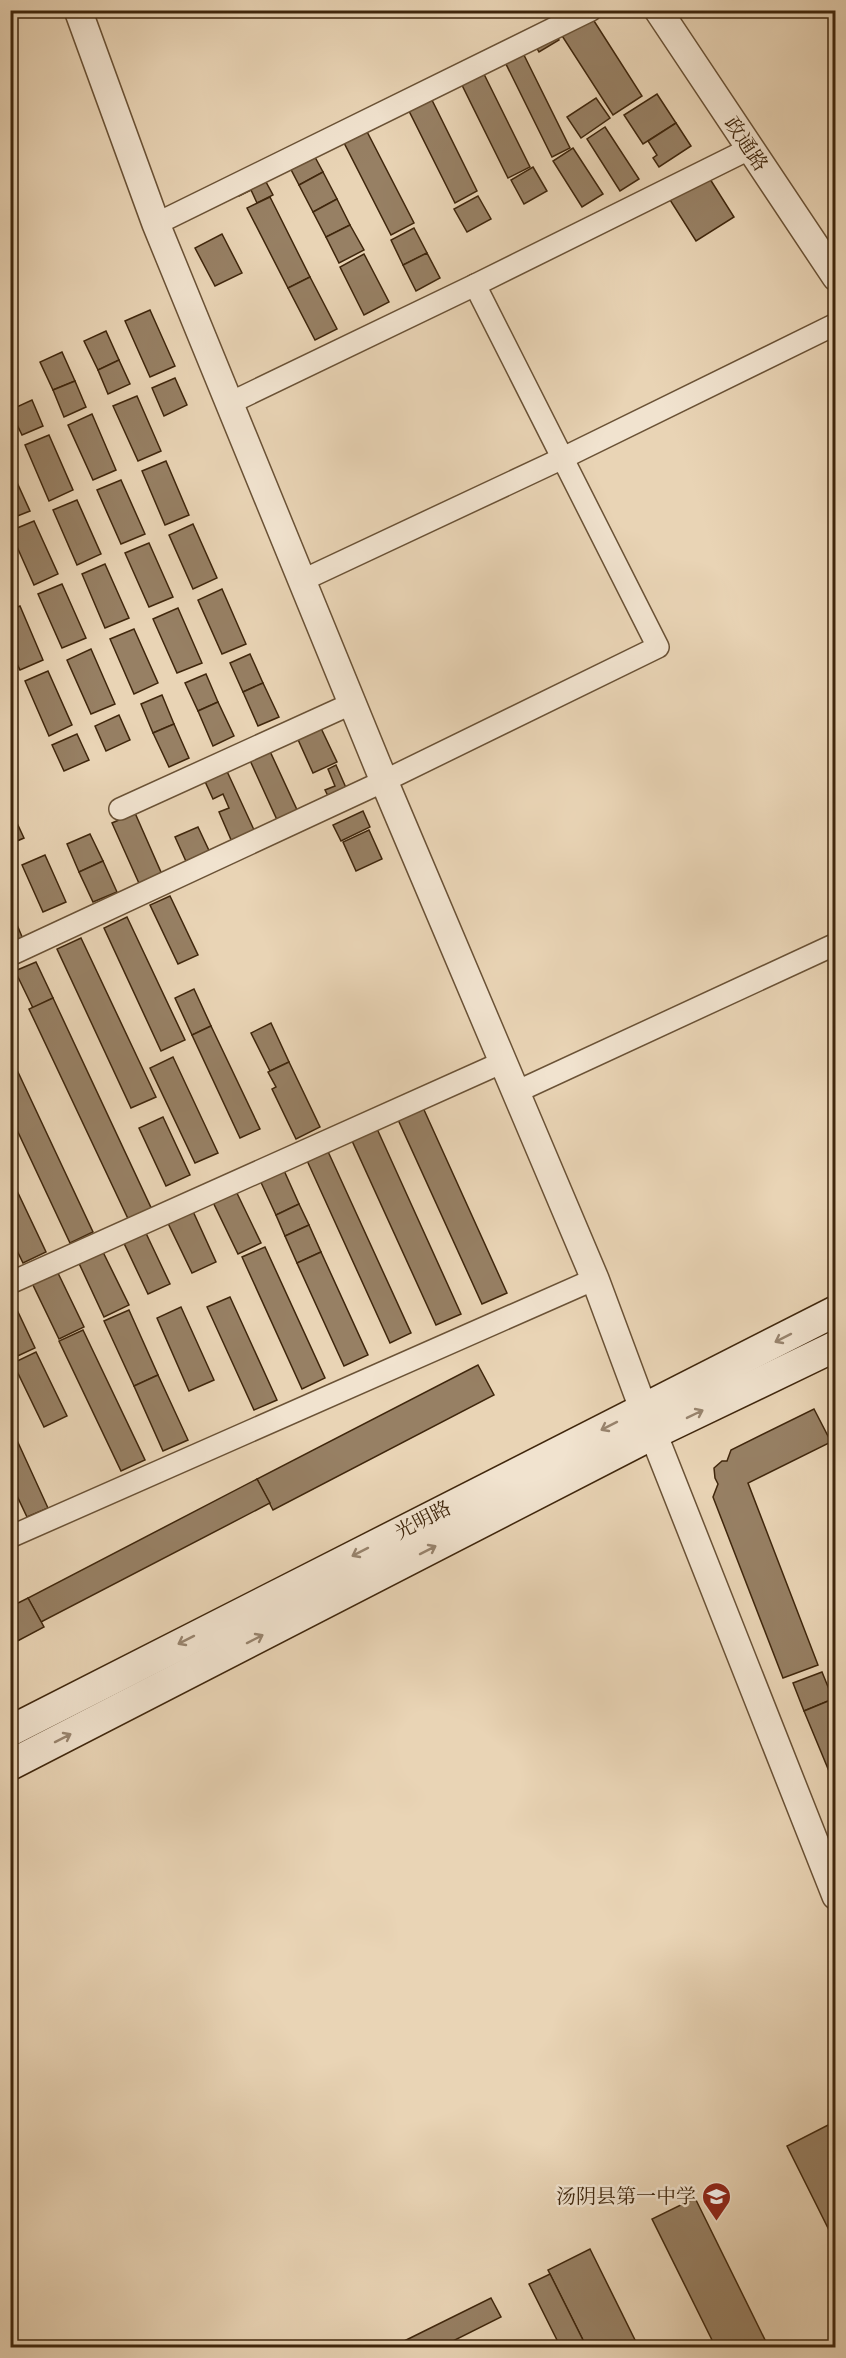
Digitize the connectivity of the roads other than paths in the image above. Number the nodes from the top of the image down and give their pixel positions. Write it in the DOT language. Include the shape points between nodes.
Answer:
graph roads {
  1 [pos="78,10"];
  2 [pos="591,10"];
  3 [pos="661,12"];
  4 [pos="749,149"];
  5 [pos="156,224"];
  6 [pos="836,277"];
  7 [pos="476,285"];
  8 [pos="836,324"];
  9 [pos="230,403"];
  10 [pos="563,458"];
  11 [pos="301,581"];
  12 [pos="353,703"];
  13 [pos="384,781"];
  14 [pos="120,809"];
  15 [pos="836,944"];
  16 [pos="10,955"];
  17 [pos="502,1062"];
  18 [pos="514,1093"];
  19 [pos="595,1279"];
  20 [pos="10,1283"];
  21 [pos="836,1311"];
  22 [pos="836,1346"];
  23 [pos="648,1421"];
  24 [pos="10,1537"];
  25 [pos="10,1731"];
  26 [pos="10,1765"];
  27 [pos="836,1896"];
  1 -- 5 [label="street"];
  2 -- 5 [label="street"];
  3 -- 4 [label="street, 政通路"];
  4 -- 6 [label="street, 政通路"];
  4 -- 7 [label="street"];
  5 -- 9 [label="street"];
  7 -- 9 [label="street"];
  7 -- 10 [label="street"];
  8 -- 10 [label="street"];
  9 -- 11 [label="street"];
  10 -- 11 [label="street"];
  10 -- 13 [label="street" via="658,647"];
  11 -- 12 [label="street"];
  12 -- 13 [label="street"];
  12 -- 14 [label="street"];
  13 -- 16 [label="street"];
  13 -- 17 [label="street"];
  15 -- 18 [label="street"];
  17 -- 18 [label="street"];
  17 -- 20 [label="street"];
  18 -- 19 [label="street"];
  19 -- 23 [label="street"];
  19 -- 24 [label="street"];
  21 -- 23 [label="main road, 光明路, one-way"];
  23 -- 22 [label="main road, 光明路, one-way"];
  23 -- 25 [label="main road, 光明路, one-way"];
  26 -- 23 [label="main road, 光明路, one-way"];
  23 -- 27 [label="street"];
}
